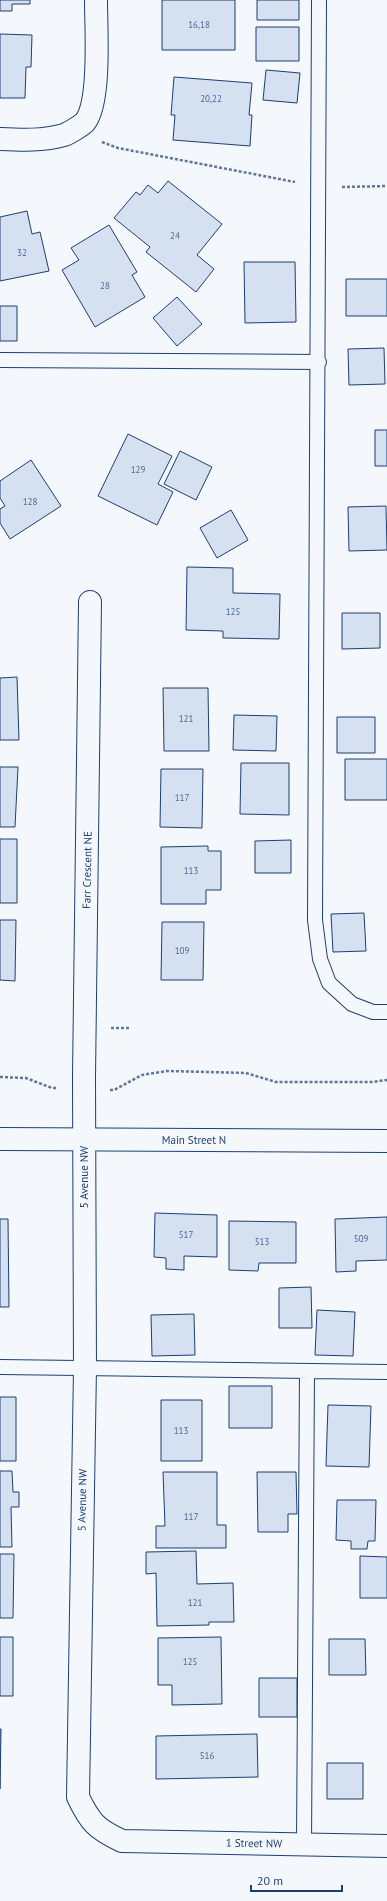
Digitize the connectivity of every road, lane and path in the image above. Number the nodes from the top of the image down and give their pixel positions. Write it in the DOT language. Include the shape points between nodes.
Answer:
graph roads {
  1 [pos="96,0"];
  2 [pos="319,0"];
  3 [pos="72,130"];
  4 [pos="0,139"];
  5 [pos="387,186"];
  6 [pos="319,187"];
  7 [pos="0,360"];
  8 [pos="318,362"];
  9 [pos="90,602"];
  10 [pos="387,1012"];
  11 [pos="0,1077"];
  12 [pos="387,1080"];
  13 [pos="84,1090"];
  14 [pos="0,1139"];
  15 [pos="84,1139"];
  16 [pos="387,1141"];
  17 [pos="0,1366"];
  18 [pos="85,1368"];
  19 [pos="307,1371"];
  20 [pos="387,1372"];
  21 [pos="122,1841"];
  22 [pos="304,1844"];
  23 [pos="387,1846"];
  1 -- 3 [label="street" via="94,99 85,122"];
  2 -- 6 [label="lane"];
  3 -- 4 [label="street" via="42,140"];
  3 -- 6 [label="path" via="118,148"];
  5 -- 6 [label="path"];
  6 -- 8 [label="lane"];
  7 -- 8 [label="lane"];
  8 -- 10 [label="lane" via="315,920 320,959 329,983 352,1004 373,1012"];
  9 -- 13 [label="street, Farr Crescent NE"];
  11 -- 13 [label="path" via="26,1078 52,1088"];
  12 -- 13 [label="path" via="276,1082 246,1073 167,1071 142,1076 114,1090"];
  13 -- 15 [label="street, Farr Crescent NE"];
  14 -- 15 [label="street, Main Street N"];
  15 -- 16 [label="street, Main Street N"];
  15 -- 18 [label="street, 5 Avenue NW"];
  17 -- 18 [label="lane"];
  18 -- 19 [label="lane"];
  18 -- 21 [label="street, 5 Avenue NW" via="78,1797 87,1816 102,1832"];
  19 -- 20 [label="lane"];
  19 -- 22 [label="lane"];
  21 -- 22 [label="street, 1 Street NW"];
  22 -- 23 [label="street, 1 Street NW"];
}
